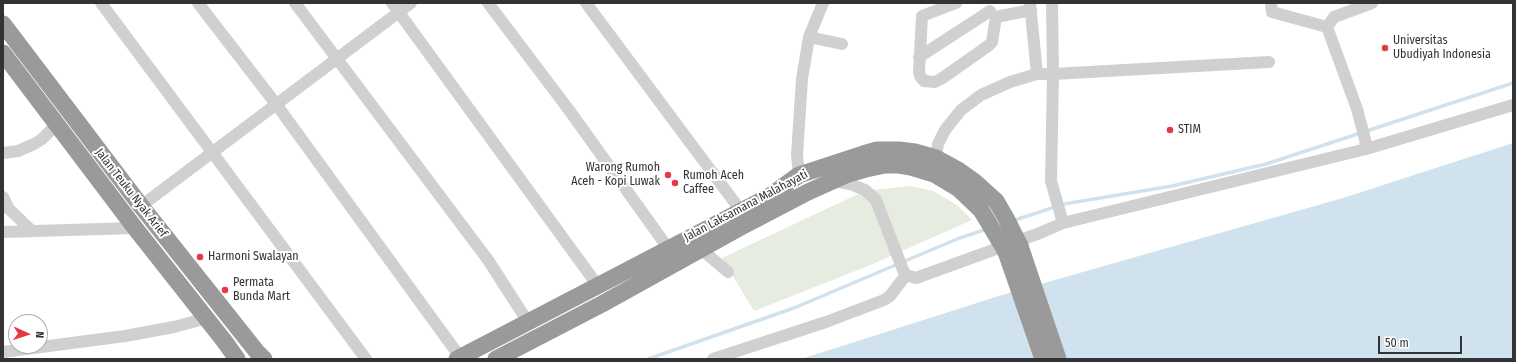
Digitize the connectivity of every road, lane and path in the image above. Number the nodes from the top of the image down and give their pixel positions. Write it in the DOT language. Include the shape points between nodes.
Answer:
graph roads {
  1 [pos="100,3"];
  2 [pos="198,3"];
  3 [pos="295,3"];
  4 [pos="411,3"];
  5 [pos="488,3"];
  6 [pos="586,3"];
  7 [pos="823,3"];
  8 [pos="956,3"];
  9 [pos="1052,3"];
  10 [pos="1372,3"];
  11 [pos="396,7"];
  12 [pos="1030,7"];
  13 [pos="1272,7"];
  14 [pos="1350,7"];
  15 [pos="990,10"];
  16 [pos="3,24"];
  17 [pos="1327,27"];
  18 [pos="809,37"];
  19 [pos="842,44"];
  20 [pos="3,53"];
  21 [pos="920,57"];
  22 [pos="337,58"];
  23 [pos="1269,62"];
  24 [pos="1037,74"];
  25 [pos="1053,74"];
  26 [pos="276,104"];
  27 [pos="1513,105"];
  28 [pos="56,125"];
  29 [pos="1366,144"];
  30 [pos="212,151"];
  31 [pos="3,153"];
  32 [pos="936,158"];
  33 [pos="799,175"];
  34 [pos="833,181"];
  35 [pos="3,197"];
  36 [pos="141,206"];
  37 [pos="741,211"];
  38 [pos="1062,217"];
  39 [pos="135,228"];
  40 [pos="31,230"];
  41 [pos="3,232"];
  42 [pos="701,249"];
  43 [pos="1013,249"];
  44 [pos="673,254"];
  45 [pos="728,272"];
  46 [pos="904,272"];
  47 [pos="598,286"];
  48 [pos="1028,292"];
  49 [pos="207,318"];
  50 [pos="528,322"];
  51 [pos="3,352"];
  52 [pos="459,358"];
  53 [pos="237,359"];
  54 [pos="264,359"];
  55 [pos="366,359"];
  56 [pos="496,359"];
  57 [pos="713,359"];
  58 [pos="1043,359"];
  59 [pos="1058,359"];
  1 -- 30 [label="street"];
  2 -- 26 [label="street"];
  3 -- 22 [label="street"];
  4 -- 11 [label="street"];
  5 -- 44 [label="street"];
  6 -- 37 [label="street"];
  7 -- 18 [label="street"];
  8 -- 21 [label="street" via="922,16"];
  9 -- 25 [label="street"];
  10 -- 14 [label="street"];
  11 -- 22 [label="street"];
  11 -- 47 [label="street"];
  12 -- 15 [label="street"];
  12 -- 24 [label="street"];
  13 -- 17 [label="street"];
  14 -- 17 [label="street" via="1334,17"];
  15 -- 21 [label="street"];
  15 -- 21 [label="street" via="992,42 941,79 935,82 924,81 919,72"];
  16 -- 36 [label="highway, Jalan Teuku Nyak Arief"];
  17 -- 29 [label="street" via="1357,109"];
  18 -- 19 [label="street"];
  18 -- 33 [label="street" via="802,79 798,131"];
  20 -- 28 [label="highway, Jalan Teuku Nyak Arief"];
  22 -- 26 [label="street"];
  22 -- 50 [label="street" via="488,260"];
  23 -- 25 [label="street"];
  24 -- 25 [label="street"];
  24 -- 32 [label="street" via="981,94 961,110 945,130 938,144"];
  25 -- 38 [label="street" via="1051,181"];
  26 -- 30 [label="street"];
  26 -- 52 [label="street"];
  27 -- 29 [label="street"];
  28 -- 31 [label="street" via="34,144 18,151"];
  28 -- 39 [label="highway, Jalan Teuku Nyak Arief"];
  29 -- 38 [label="street"];
  30 -- 36 [label="street"];
  30 -- 55 [label="street"];
  32 -- 33 [label="highway, Jalan Laksamana Malahayati" via="915,152 877,150"];
  32 -- 43 [label="highway, Jalan Laksamana Malahayati, bridge" via="975,182 996,201 1006,218"];
  33 -- 37 [label="highway, Jalan Laksamana Malahayati" via="770,196"];
  34 -- 42 [label="highway, Jalan Laksamana Malahayati"];
  34 -- 43 [label="highway, Jalan Laksamana Malahayati, bridge" via="866,168 885,165 912,167 934,174 966,195"];
  34 -- 46 [label="street" via="850,184 871,194 879,207"];
  35 -- 40 [label="street" via="8,209"];
  36 -- 54 [label="highway, Jalan Teuku Nyak Arief"];
  37 -- 44 [label="highway, Jalan Laksamana Malahayati"];
  38 -- 46 [label="street" via="1040,233 916,278"];
  39 -- 40 [label="street"];
  39 -- 49 [label="highway, Jalan Teuku Nyak Arief"];
  40 -- 41 [label="street"];
  42 -- 44 [label="highway, Jalan Laksamana Malahayati"];
  42 -- 45 [label="street"];
  43 -- 48 [label="highway, Jalan Laksamana Malahayati"];
  44 -- 47 [label="highway, Jalan Laksamana Malahayati"];
  44 -- 56 [label="highway, Jalan Laksamana Malahayati" via="602,304"];
  46 -- 57 [label="street" via="890,296 884,300"];
  47 -- 50 [label="highway, Jalan Laksamana Malahayati"];
  48 -- 58 [label="highway, Jalan Laksamana Malahayati"];
  48 -- 59 [label="highway, Jalan Laksamana Malahayati"];
  49 -- 51 [label="street" via="125,336"];
  49 -- 53 [label="highway, Jalan Teuku Nyak Arief"];
  50 -- 52 [label="highway, Jalan Laksamana Malahayati"];
}
